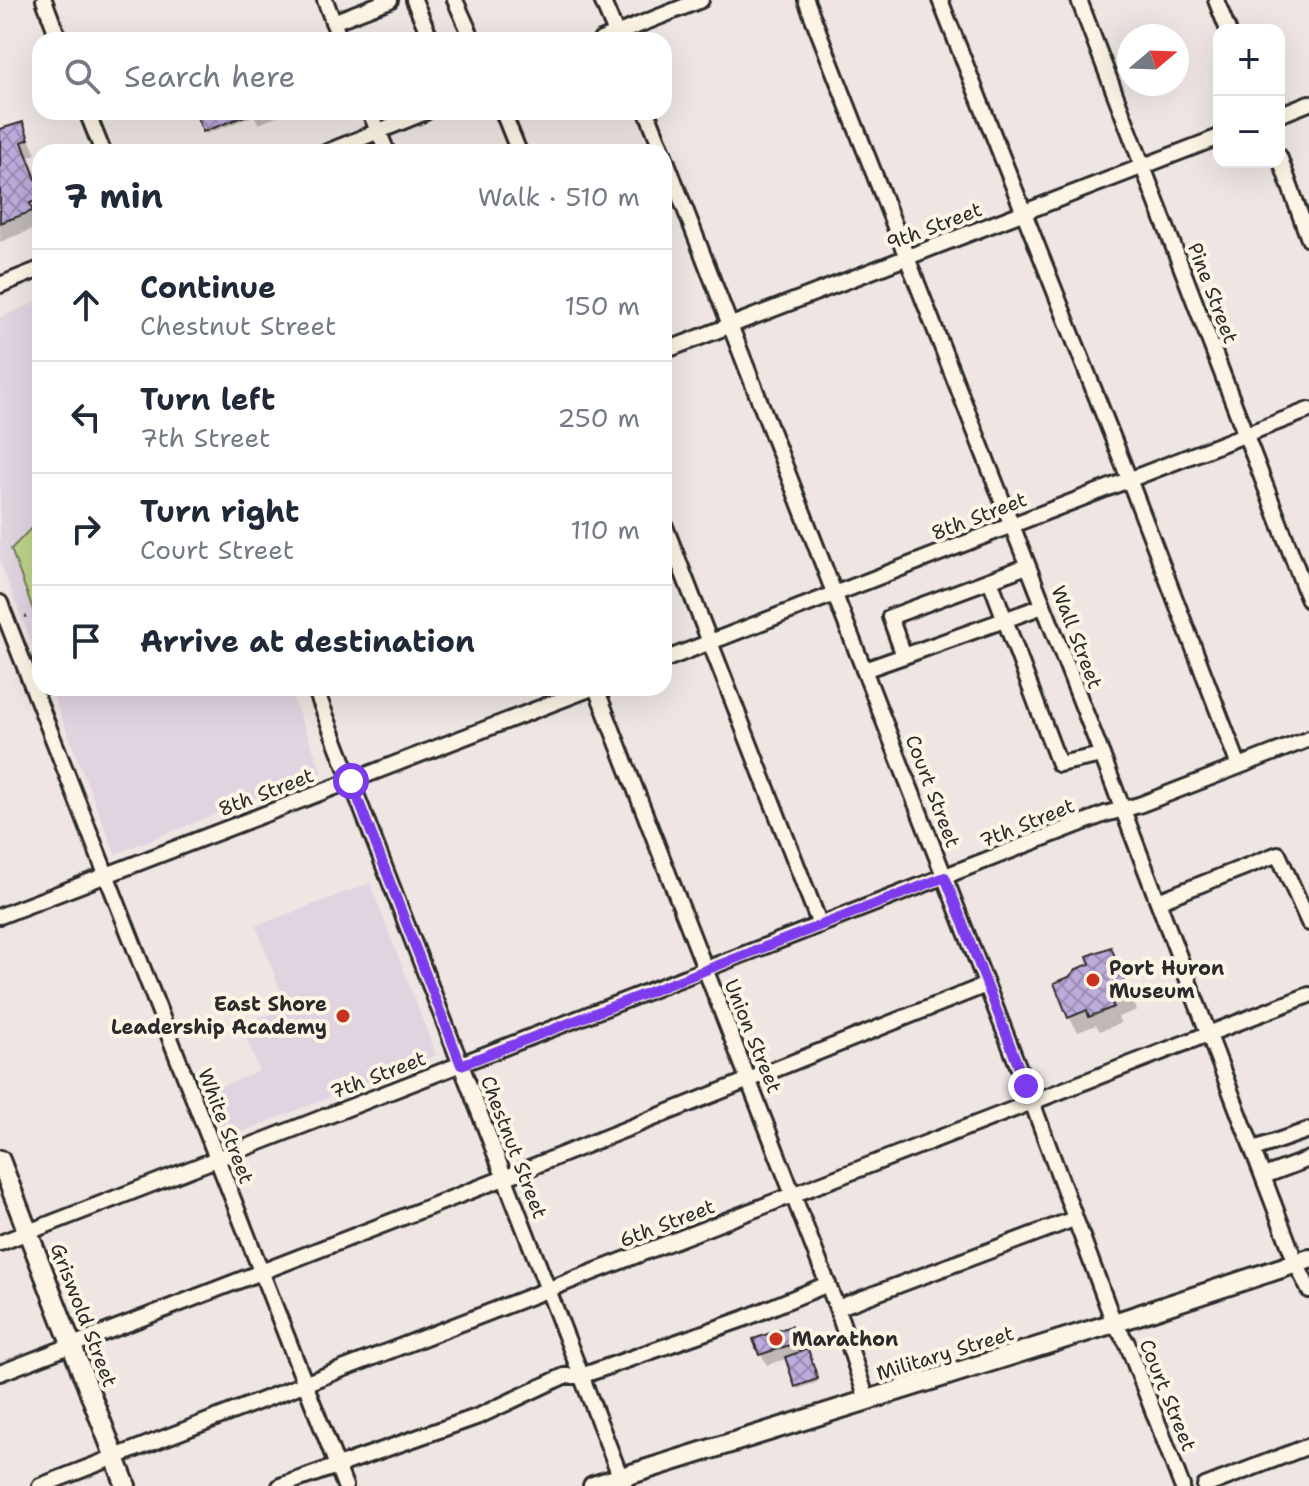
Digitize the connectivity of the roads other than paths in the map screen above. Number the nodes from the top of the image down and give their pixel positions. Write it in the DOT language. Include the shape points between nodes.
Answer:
graph roads {
  1 [pos="44,0"];
  2 [pos="325,0"];
  3 [pos="390,0"];
  4 [pos="414,0"];
  5 [pos="455,0"];
  6 [pos="602,0"];
  7 [pos="701,0"];
  8 [pos="806,0"];
  9 [pos="940,0"];
  10 [pos="1079,0"];
  11 [pos="1216,0"];
  12 [pos="333,22"];
  13 [pos="1226,24"];
  14 [pos="56,32"];
  15 [pos="337,32"];
  16 [pos="428,32"];
  17 [pos="469,32"];
  18 [pos="616,32"];
  19 [pos="629,32"];
  20 [pos="1309,103"];
  21 [pos="1285,113"];
  22 [pos="90,120"];
  23 [pos="374,120"];
  24 [pos="406,120"];
  25 [pos="506,120"];
  26 [pos="650,120"];
  27 [pos="379,131"];
  28 [pos="1213,139"];
  29 [pos="100,144"];
  30 [pos="347,144"];
  31 [pos="384,144"];
  32 [pos="516,144"];
  33 [pos="659,144"];
  34 [pos="1144,166"];
  35 [pos="1283,168"];
  36 [pos="672,177"];
  37 [pos="1023,212"];
  38 [pos="1309,239"];
  39 [pos="907,258"];
  40 [pos="32,272"];
  41 [pos="0,285"];
  42 [pos="730,325"];
  43 [pos="672,348"];
  44 [pos="1309,410"];
  45 [pos="1246,434"];
  46 [pos="1129,479"];
  47 [pos="1010,525"];
  48 [pos="672,545"];
  49 [pos="1027,566"];
  50 [pos="990,580"];
  51 [pos="835,594"];
  52 [pos="1309,600"];
  53 [pos="1043,606"];
  54 [pos="1,607"];
  55 [pos="1004,620"];
  56 [pos="710,642"];
  57 [pos="904,656"];
  58 [pos="672,657"];
  59 [pos="864,670"];
  60 [pos="32,685"];
  61 [pos="36,696"];
  62 [pos="318,696"];
  63 [pos="573,696"];
  64 [pos="597,696"];
  65 [pos="1309,739"];
  66 [pos="1102,755"];
  67 [pos="1239,766"];
  68 [pos="351,781"];
  69 [pos="1123,810"];
  70 [pos="107,875"];
  71 [pos="945,877"];
  72 [pos="1304,899"];
  73 [pos="1158,901"];
  74 [pos="0,916"];
  75 [pos="1309,923"];
  76 [pos="820,925"];
  77 [pos="705,969"];
  78 [pos="986,985"];
  79 [pos="1309,995"];
  80 [pos="1209,1034"];
  81 [pos="461,1065"];
  82 [pos="749,1080"];
  83 [pos="1032,1102"];
  84 [pos="1309,1130"];
  85 [pos="1254,1149"];
  86 [pos="217,1158"];
  87 [pos="1309,1159"];
  88 [pos="0,1160"];
  89 [pos="1264,1176"];
  90 [pos="504,1178"];
  91 [pos="792,1195"];
  92 [pos="1074,1219"];
  93 [pos="29,1232"];
  94 [pos="0,1243"];
  95 [pos="1302,1261"];
  96 [pos="261,1271"];
  97 [pos="828,1284"];
  98 [pos="1309,1290"];
  99 [pos="549,1291"];
  100 [pos="837,1308"];
  101 [pos="1114,1323"];
  102 [pos="72,1344"];
  103 [pos="0,1373"];
  104 [pos="581,1376"];
  105 [pos="305,1385"];
  106 [pos="867,1400"];
  107 [pos="1309,1446"];
  108 [pos="115,1457"];
  109 [pos="337,1464"];
  110 [pos="623,1481"];
  111 [pos="40,1486"];
  112 [pos="126,1486"];
  113 [pos="280,1486"];
  114 [pos="345,1486"];
  115 [pos="593,1486"];
  116 [pos="1182,1486"];
  117 [pos="1205,1486"];
  1 -- 14 [label="street"];
  2 -- 12 [label="street"];
  3 -- 12 [label="street"];
  4 -- 16 [label="street"];
  5 -- 17 [label="street"];
  6 -- 18 [label="street"];
  7 -- 19 [label="street"];
  8 -- 39 [label="street, Wall Street"];
  9 -- 37 [label="street"];
  10 -- 34 [label="street, Pine Street"];
  11 -- 13 [label="street"];
  12 -- 15 [label="street"];
  20 -- 21 [label="street"];
  22 -- 29 [label="street"];
  23 -- 27 [label="street"];
  24 -- 27 [label="street"];
  25 -- 32 [label="street"];
  26 -- 33 [label="street, Court Street"];
  27 -- 30 [label="street"];
  27 -- 31 [label="street"];
  28 -- 34 [label="street, 9th Street"];
  34 -- 37 [label="street, 9th Street"];
  34 -- 45 [label="street, Pine Street"];
  35 -- 38 [label="street"];
  36 -- 42 [label="street, Court Street"];
  37 -- 39 [label="street, 9th Street"];
  37 -- 46 [label="street"];
  39 -- 42 [label="street, 9th Street"];
  39 -- 47 [label="street, Wall Street"];
  40 -- 41 [label="street"];
  42 -- 43 [label="street, 9th Street"];
  42 -- 51 [label="street, Court Street"];
  44 -- 45 [label="street, 8th Street"];
  45 -- 46 [label="street, 8th Street"];
  45 -- 52 [label="street, Pine Street"];
  46 -- 47 [label="street, 8th Street"];
  46 -- 67 [label="street"];
  47 -- 49 [label="street, Wall Street"];
  47 -- 51 [label="street, 8th Street"];
  48 -- 56 [label="street"];
  49 -- 50 [label="street"];
  49 -- 53 [label="street, Wall Street"];
  50 -- 55 [label="street"];
  50 -- 57 [label="street" via="890,617"];
  51 -- 56 [label="street, 8th Street"];
  51 -- 59 [label="street, Court Street"];
  53 -- 55 [label="street"];
  53 -- 66 [label="street, Wall Street"];
  54 -- 60 [label="street, White Street"];
  55 -- 57 [label="street"];
  55 -- 66 [label="street" via="1059,764"];
  56 -- 58 [label="street, 8th Street"];
  56 -- 76 [label="street"];
  57 -- 59 [label="street"];
  59 -- 71 [label="street, Court Street"];
  61 -- 70 [label="street, White Street"];
  62 -- 68 [label="street, Chestnut Street"];
  63 -- 68 [label="street, 8th Street"];
  64 -- 77 [label="street, Union Street"];
  65 -- 67 [label="street, 7th Street"];
  66 -- 69 [label="street, Wall Street"];
  67 -- 69 [label="street, 7th Street"];
  68 -- 70 [label="street, 8th Street"];
  68 -- 81 [label="street, Chestnut Street"];
  69 -- 71 [label="street, 7th Street"];
  69 -- 73 [label="street, Wall Street"];
  70 -- 74 [label="street, 8th Street"];
  70 -- 86 [label="street, White Street"];
  71 -- 76 [label="street, 7th Street"];
  71 -- 78 [label="street, Court Street"];
  72 -- 73 [label="street" via="1278,854"];
  72 -- 75 [label="street"];
  73 -- 80 [label="street, Wall Street"];
  76 -- 77 [label="street, 7th Street"];
  77 -- 81 [label="street, 7th Street"];
  77 -- 82 [label="street, Union Street"];
  78 -- 82 [label="street"];
  78 -- 83 [label="street, Court Street"];
  79 -- 80 [label="street, 6th Street"];
  80 -- 83 [label="street, 6th Street"];
  80 -- 85 [label="street, Wall Street"];
  81 -- 86 [label="street, 7th Street"];
  81 -- 90 [label="street, Chestnut Street"];
  82 -- 90 [label="street"];
  82 -- 91 [label="street, Union Street"];
  83 -- 91 [label="street, 6th Street"];
  83 -- 92 [label="street, Court Street"];
  84 -- 85 [label="street"];
  85 -- 89 [label="street, Wall Street"];
  86 -- 93 [label="street, 7th Street"];
  86 -- 96 [label="street, White Street"];
  87 -- 89 [label="street"];
  88 -- 93 [label="main road, Griswold Street"];
  89 -- 95 [label="street, Wall Street"];
  90 -- 96 [label="street"];
  90 -- 99 [label="street, Chestnut Street"];
  91 -- 97 [label="street, Union Street"];
  91 -- 99 [label="street, 6th Street"];
  92 -- 100 [label="street"];
  92 -- 101 [label="street, Court Street"];
  93 -- 94 [label="street, 7th Street"];
  93 -- 102 [label="main road, Griswold Street"];
  95 -- 98 [label="street, Wall Street"];
  95 -- 101 [label="main road, Military Street"];
  96 -- 102 [label="street"];
  96 -- 105 [label="street, White Street"];
  97 -- 100 [label="street, Union Street"];
  97 -- 104 [label="street"];
  99 -- 104 [label="street, Chestnut Street"];
  99 -- 105 [label="street, 6th Street"];
  100 -- 106 [label="street, Union Street"];
  101 -- 106 [label="main road, Military Street"];
  101 -- 116 [label="street, Court Street" via="1127,1343"];
  102 -- 103 [label="street"];
  102 -- 108 [label="main road, Griswold Street"];
  104 -- 109 [label="street" via="564,1376 479,1416"];
  104 -- 110 [label="street, Chestnut Street"];
  105 -- 108 [label="street, 6th Street"];
  105 -- 109 [label="street, White Street"];
  106 -- 110 [label="main road, Military Street"];
  107 -- 117 [label="street"];
  108 -- 111 [label="street, 6th Street"];
  108 -- 112 [label="main road, Griswold Street"];
  109 -- 113 [label="street"];
  109 -- 114 [label="street, White Street"];
  110 -- 115 [label="main road, Military Street"];
}
